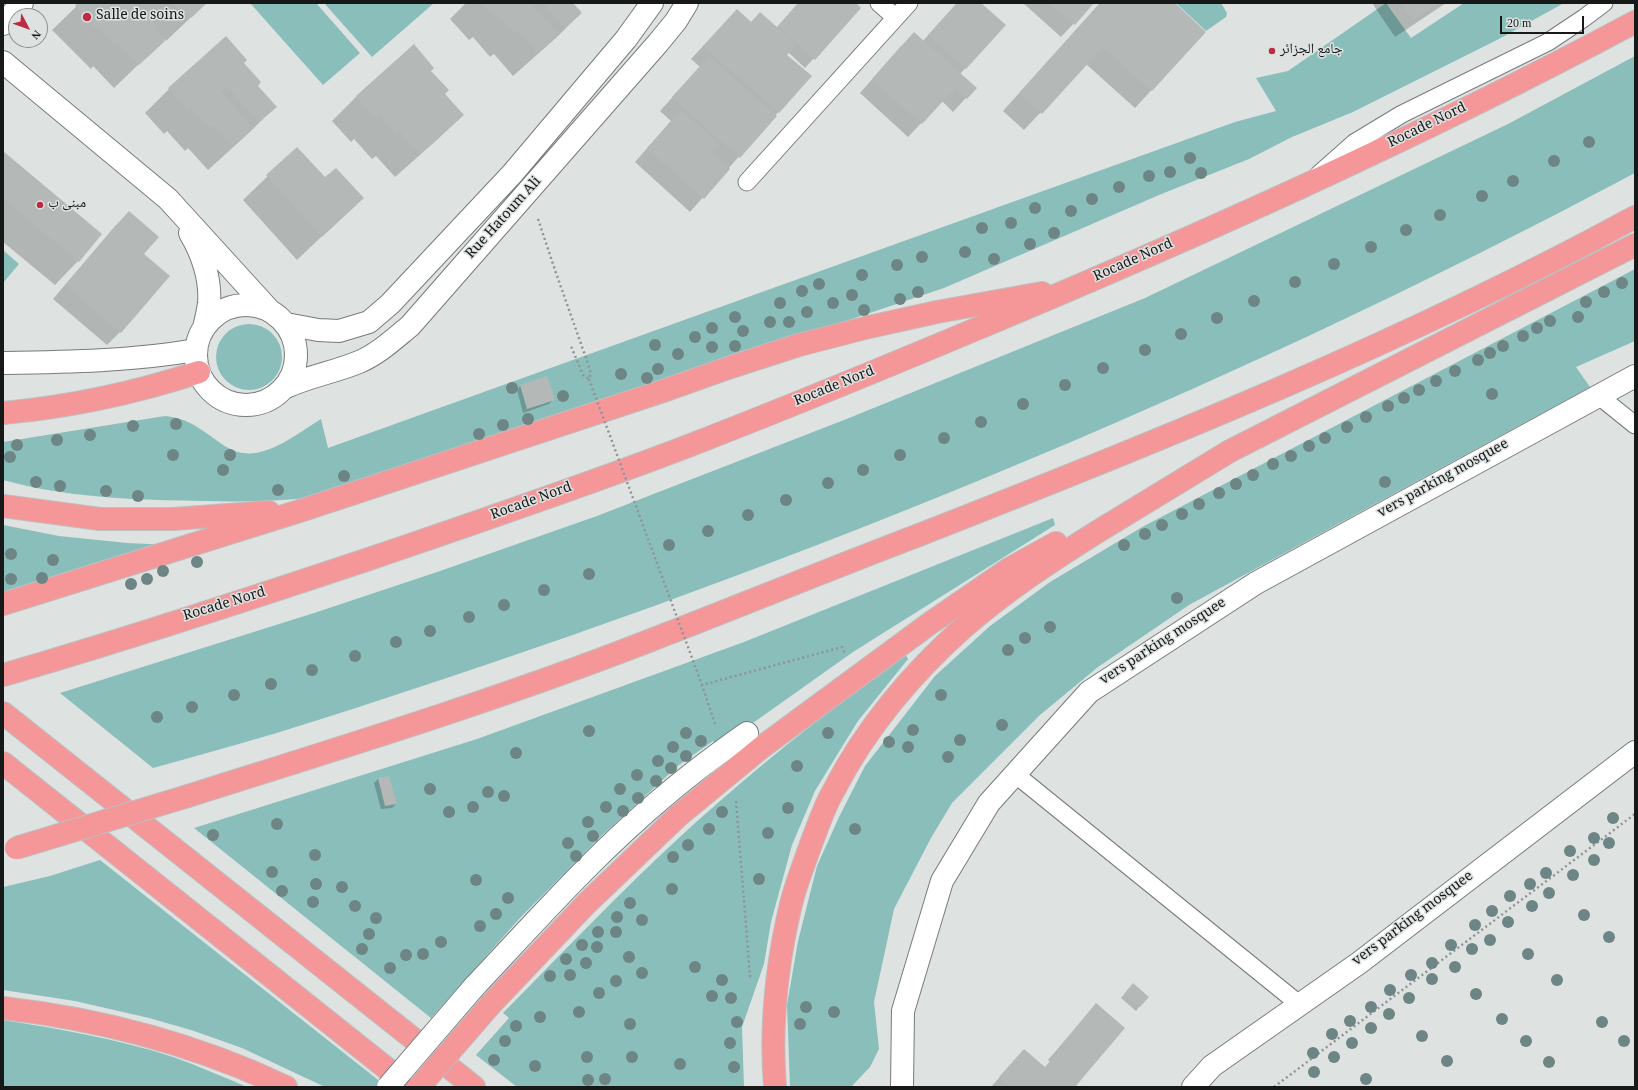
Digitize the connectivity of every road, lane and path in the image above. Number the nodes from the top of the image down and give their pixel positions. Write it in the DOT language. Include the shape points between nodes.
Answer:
graph roads {
  1 [pos="22,3"];
  2 [pos="652,3"];
  3 [pos="687,3"];
  4 [pos="879,3"];
  5 [pos="909,3"];
  6 [pos="1604,3"];
  7 [pos="895,17"];
  8 [pos="1635,22"];
  9 [pos="3,24"];
  10 [pos="3,62"];
  11 [pos="748,182"];
  12 [pos="1308,184"];
  13 [pos="529,191"];
  14 [pos="168,199"];
  15 [pos="1635,217"];
  16 [pos="1635,244"];
  17 [pos="1075,288"];
  18 [pos="278,317"];
  19 [pos="204,328"];
  20 [pos="571,346"];
  21 [pos="196,350"];
  22 [pos="3,364"];
  23 [pos="198,372"];
  24 [pos="1635,376"];
  25 [pos="589,379"];
  26 [pos="286,387"];
  27 [pos="1600,396"];
  28 [pos="3,413"];
  29 [pos="1635,425"];
  30 [pos="1171,486"];
  31 [pos="3,506"];
  32 [pos="306,509"];
  33 [pos="3,604"];
  34 [pos="847,656"];
  35 [pos="3,675"];
  36 [pos="702,686"];
  37 [pos="3,712"];
  38 [pos="747,733"];
  39 [pos="723,746"];
  40 [pos="1635,752"];
  41 [pos="3,763"];
  42 [pos="734,770"];
  43 [pos="1015,774"];
  44 [pos="1635,814"];
  45 [pos="9,850"];
  46 [pos="776,993"];
  47 [pos="1299,1004"];
  48 [pos="3,1008"];
  49 [pos="286,1087"];
  50 [pos="388,1087"];
  51 [pos="410,1087"];
  52 [pos="419,1087"];
  53 [pos="474,1087"];
  54 [pos="775,1087"];
  55 [pos="902,1087"];
  56 [pos="1193,1087"];
  57 [pos="1274,1087"];
  1 -- 9 [label="street"];
  2 -- 18 [label="street, Rue Hatoum Ali" via="626,39 512,174 390,304 369,322 339,331 318,330"];
  3 -- 13 [label="street, Rue Hatoum Ali" via="658,44"];
  4 -- 7 [label="lane"];
  5 -- 7 [label="lane"];
  6 -- 12 [label="lane" via="1548,42 1402,114 1354,144"];
  7 -- 11 [label="lane"];
  8 -- 12 [label="highway, Rocade Nord" via="1541,72"];
  10 -- 14 [label="street"];
  12 -- 17 [label="highway, Rocade Nord"];
  13 -- 25 [label="path" via="591,373"];
  13 -- 26 [label="street, Rue Hatoum Ali" via="410,326 386,346 360,361"];
  14 -- 18 [label="street"];
  14 -- 19 [label="street" via="198,247 207,276 209,302"];
  15 -- 45 [label="highway, bridge" via="1475,300 1258,398 1042,487 599,660 381,735"];
  16 -- 30 [label="highway" via="1230,451"];
  17 -- 32 [label="highway" via="937,312 799,346"];
  17 -- 35 [label="highway, Rocade Nord" via="826,392 681,449 516,509 256,596"];
  18 -- 19 [label="street" via="256,306 241,305 227,309 214,317"];
  18 -- 26 [label="street" via="294,339 297,355 294,372"];
  19 -- 21 [label="street"];
  20 -- 25 [label="path" via="583,375"];
  21 -- 22 [label="street" via="130,358"];
  21 -- 23 [label="street"];
  23 -- 26 [label="street" via="207,388 221,400 238,405 256,405 273,398"];
  23 -- 28 [label="highway" via="111,396 46,409"];
  24 -- 27 [label="street, vers parking mosquee"];
  25 -- 36 [label="path, bridge"];
  27 -- 29 [label="lane"];
  27 -- 43 [label="street, vers parking mosquee" via="1250,587 1089,692"];
  30 -- 42 [label="highway" via="1101,519 1009,569 923,628"];
  30 -- 46 [label="highway" via="1014,588 966,626 931,658 899,693 849,763 820,821 791,903"];
  31 -- 32 [label="highway" via="100,519 173,519"];
  32 -- 33 [label="highway"];
  34 -- 36 [label="path" via="842,647"];
  36 -- 39 [label="path"];
  37 -- 53 [label="highway"];
  38 -- 39 [label="street"];
  39 -- 50 [label="street, bridge" via="607,849 530,927 474,987"];
  40 -- 47 [label="street, vers parking mosquee" via="1359,963"];
  41 -- 51 [label="highway"];
  42 -- 46 [label="path" via="750,976"];
  42 -- 52 [label="highway, bridge" via="678,816 586,904 492,1003"];
  43 -- 47 [label="lane"];
  43 -- 55 [label="street, vers parking mosquee" via="989,803 942,881 903,1011"];
  44 -- 57 [label="path"];
  46 -- 54 [label="highway" via="773,1052"];
  47 -- 56 [label="street, vers parking mosquee" via="1212,1066"];
  48 -- 49 [label="highway" via="61,1015 118,1028 192,1049"];
}
